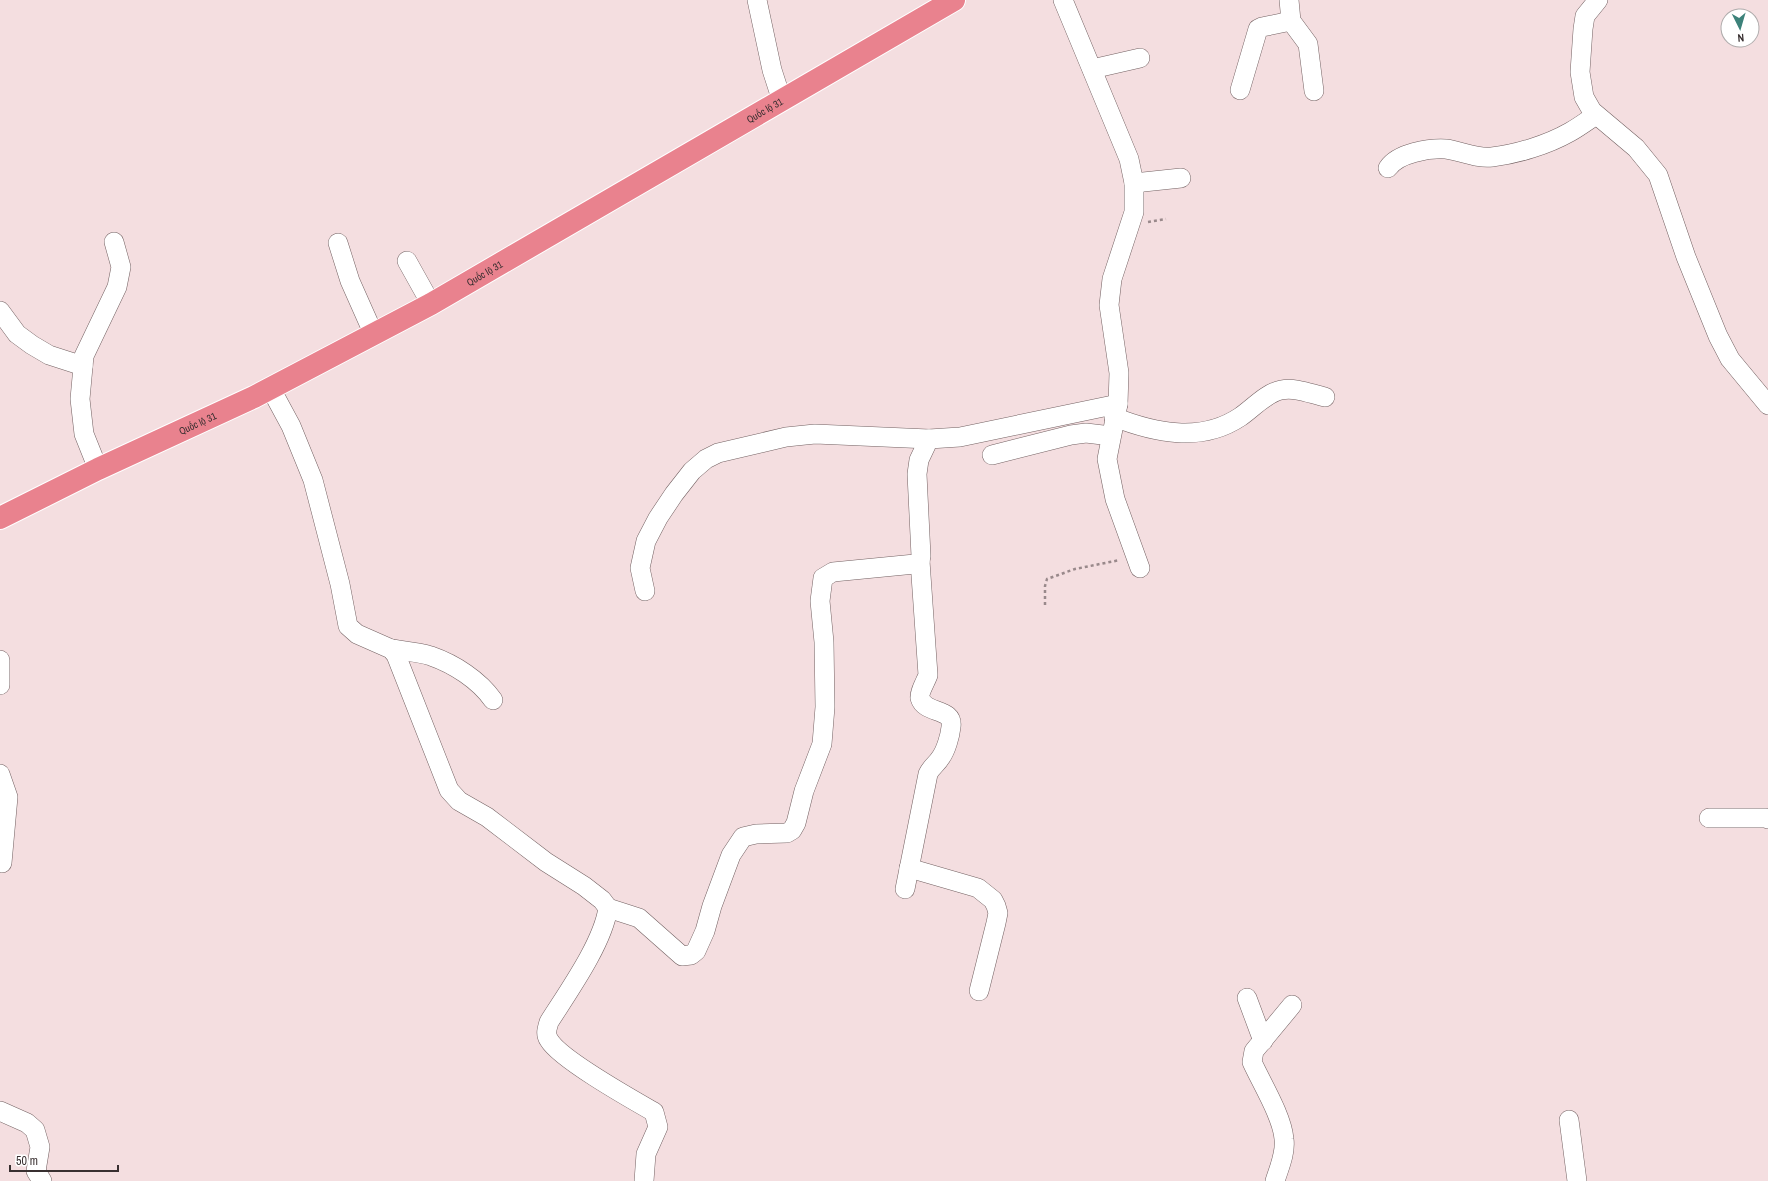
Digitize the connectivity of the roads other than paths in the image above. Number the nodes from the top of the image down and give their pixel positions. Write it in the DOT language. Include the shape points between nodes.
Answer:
graph roads {
  1 [pos="757,0"];
  2 [pos="954,0"];
  3 [pos="1063,0"];
  4 [pos="1290,0"];
  5 [pos="1598,0"];
  6 [pos="1291,21"];
  7 [pos="1140,58"];
  8 [pos="1092,69"];
  9 [pos="1240,90"];
  10 [pos="1314,91"];
  11 [pos="782,101"];
  12 [pos="1596,115"];
  13 [pos="1388,168"];
  14 [pos="1181,178"];
  15 [pos="1134,183"];
  16 [pos="114,242"];
  17 [pos="338,243"];
  18 [pos="407,261"];
  19 [pos="431,304"];
  20 [pos="0,311"];
  21 [pos="374,335"];
  22 [pos="83,366"];
  23 [pos="271,389"];
  24 [pos="1325,397"];
  25 [pos="1768,405"];
  26 [pos="1116,410"];
  27 [pos="1110,436"];
  28 [pos="929,440"];
  29 [pos="992,455"];
  30 [pos="98,469"];
  31 [pos="7,515"];
  32 [pos="920,561"];
  33 [pos="1138,562"];
  34 [pos="645,591"];
  35 [pos="391,649"];
  36 [pos="0,660"];
  37 [pos="0,685"];
  38 [pos="493,700"];
  39 [pos="0,774"];
  40 [pos="1709,818"];
  41 [pos="1768,820"];
  42 [pos="2,863"];
  43 [pos="909,868"];
  44 [pos="905,889"];
  45 [pos="608,908"];
  46 [pos="979,991"];
  47 [pos="1247,998"];
  48 [pos="1292,1005"];
  49 [pos="1263,1041"];
  50 [pos="0,1112"];
  51 [pos="1569,1120"];
  52 [pos="42,1181"];
  53 [pos="644,1181"];
  54 [pos="1274,1181"];
  55 [pos="1577,1181"];
  1 -- 11 [label="street" via="772,70"];
  2 -- 11 [label="highway, Quốc lộ 31"];
  3 -- 8 [label="street"];
  4 -- 6 [label="street"];
  5 -- 12 [label="street" via="1586,16 1580,72 1584,97"];
  6 -- 9 [label="street" via="1258,29"];
  6 -- 10 [label="street" via="1308,44"];
  7 -- 8 [label="street"];
  8 -- 15 [label="street" via="1129,159"];
  11 -- 19 [label="highway, Quốc lộ 31"];
  12 -- 13 [label="street" via="1570,132 1540,145 1512,153 1490,158 1446,149 1421,152 1400,157"];
  12 -- 25 [label="street" via="1636,148 1658,175 1686,257 1718,336 1730,359"];
  14 -- 15 [label="street"];
  15 -- 26 [label="street" via="1134,212 1112,279 1109,305 1119,373"];
  16 -- 22 [label="street" via="122,267 117,287 84,356"];
  17 -- 21 [label="street" via="350,281"];
  18 -- 19 [label="street"];
  19 -- 21 [label="highway, Quốc lộ 31"];
  20 -- 22 [label="street" via="17,334 32,345 48,355"];
  21 -- 23 [label="highway, Quốc lộ 31"];
  22 -- 30 [label="street" via="80,400 84,434"];
  23 -- 30 [label="highway, Quốc lộ 31"];
  23 -- 35 [label="street" via="291,426 313,480 340,584 348,626 357,634"];
  24 -- 26 [label="street" via="1294,390 1278,391 1238,418 1205,432 1190,433 1142,428"];
  26 -- 27 [label="street"];
  26 -- 28 [label="street"];
  27 -- 29 [label="street" via="1071,435"];
  27 -- 33 [label="street" via="1107,459 1115,499"];
  28 -- 32 [label="street" via="919,460 917,474"];
  28 -- 34 [label="street" via="815,434 786,437 718,453 706,459 692,471 674,494 646,541 640,568"];
  30 -- 31 [label="highway, Quốc lộ 31"];
  32 -- 43 [label="street" via="928,675 920,698 930,710 948,715 952,727 941,757 930,768 928,774"];
  32 -- 45 [label="street" via="915,564 833,572 823,578 820,601 824,642 825,707 822,744 804,791 796,823 787,833 750,835 743,837 736,845 715,899 706,931 696,951 692,955 682,956 639,918"];
  35 -- 38 [label="street" via="416,652 440,660 476,681"];
  35 -- 45 [label="street" via="399,660 449,790 459,802 487,817 546,862 584,886"];
  36 -- 37 [label="street"];
  39 -- 42 [label="street" via="8,797"];
  40 -- 41 [label="street"];
  43 -- 44 [label="street"];
  43 -- 46 [label="street" via="978,888 993,900 998,913"];
  45 -- 53 [label="street" via="595,946 549,1022 546,1032 549,1041 561,1053 654,1112 658,1127 646,1154"];
  47 -- 49 [label="street"];
  48 -- 49 [label="street"];
  49 -- 54 [label="street" via="1254,1050 1252,1062 1280,1122 1285,1140"];
  50 -- 52 [label="street" via="26,1123 35,1130 40,1147 36,1171"];
  51 -- 55 [label="street"];
}
